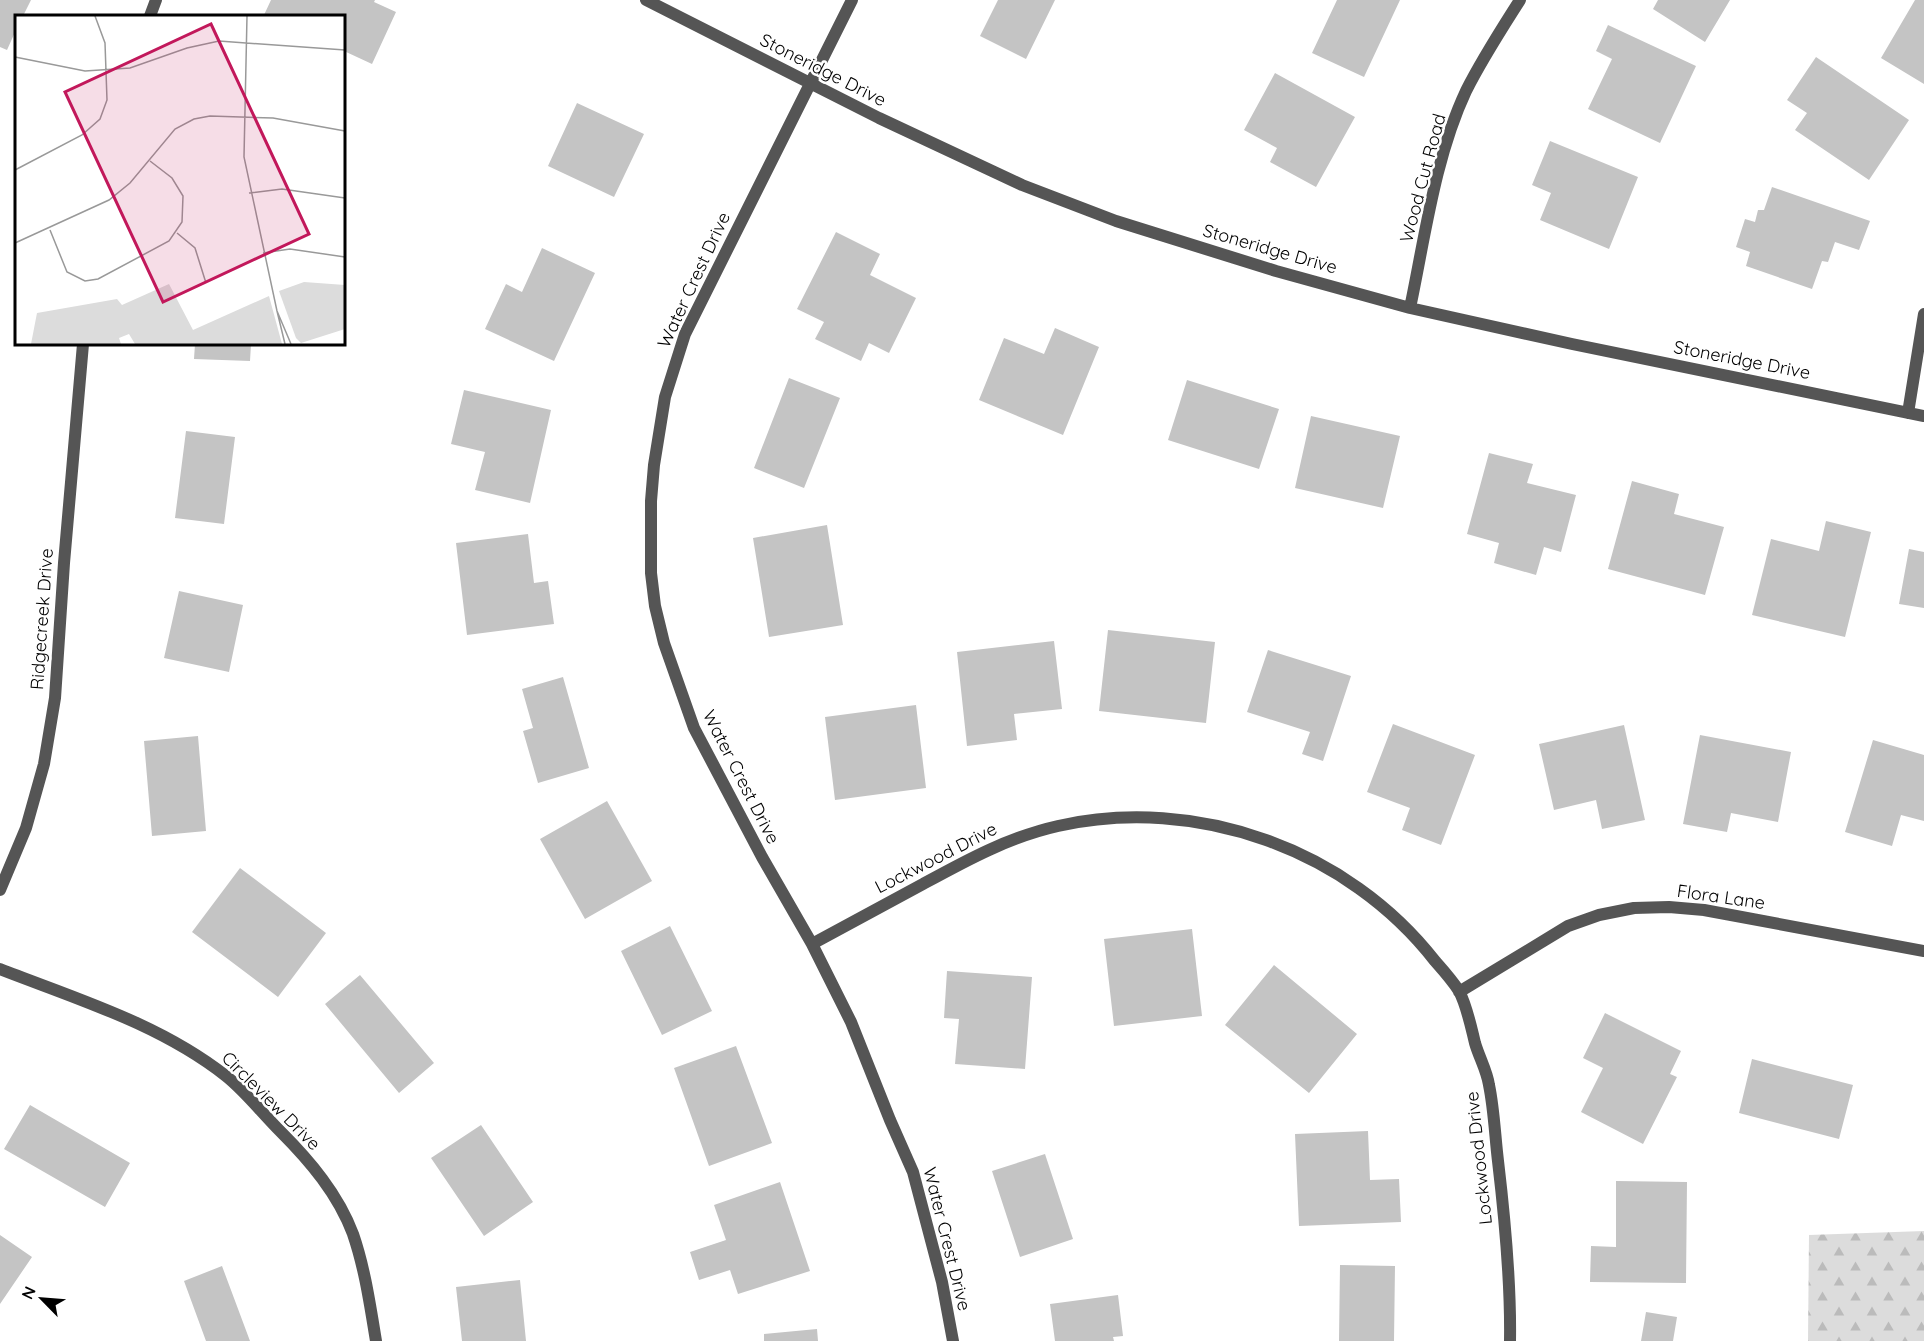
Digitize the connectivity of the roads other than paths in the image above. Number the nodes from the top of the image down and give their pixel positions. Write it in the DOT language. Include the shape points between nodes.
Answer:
graph roads {
  1 [pos="156,0"];
  2 [pos="646,0"];
  3 [pos="852,0"];
  4 [pos="1520,0"];
  5 [pos="150,15"];
  6 [pos="809,84"];
  7 [pos="1410,308"];
  8 [pos="1924,314"];
  9 [pos="83,345"];
  10 [pos="1908,413"];
  11 [pos="1924,416"];
  12 [pos="0,890"];
  13 [pos="812,944"];
  14 [pos="1924,951"];
  15 [pos="0,969"];
  16 [pos="1459,992"];
  17 [pos="376,1341"];
  18 [pos="953,1341"];
  19 [pos="1510,1341"];
  1 -- 5 [label="street"];
  2 -- 6 [label="street, Stoneridge Drive"];
  3 -- 6 [label="street, Water Crest Drive"];
  4 -- 7 [label="street, Wood Cut Road" via="1490,45 1466,92 1446,145"];
  6 -- 7 [label="street, Stoneridge Drive" via="1022,185 1116,221"];
  6 -- 13 [label="street, Water Crest Drive" via="685,334 665,397 654,465 651,573 664,643 694,728"];
  7 -- 10 [label="street, Stoneridge Drive"];
  8 -- 10 [label="street"];
  9 -- 12 [label="street, Ridgecreek Drive" via="55,698 44,764 26,828"];
  10 -- 11 [label="street, Stoneridge Drive"];
  13 -- 16 [label="street, Lockwood Drive" via="986,850 1021,836 1091,820 1162,818 1216,826 1272,842 1336,872 1420,941"];
  13 -- 18 [label="street, Water Crest Drive" via="851,1022 913,1172"];
  14 -- 16 [label="street, Flora Lane" via="1704,910 1634,908 1568,926"];
  15 -- 17 [label="street, Circleview Drive" via="142,1025 201,1057 228,1077 298,1149 338,1203 362,1266"];
  16 -- 19 [label="street, Lockwood Drive" via="1489,1082 1504,1219"];
}
